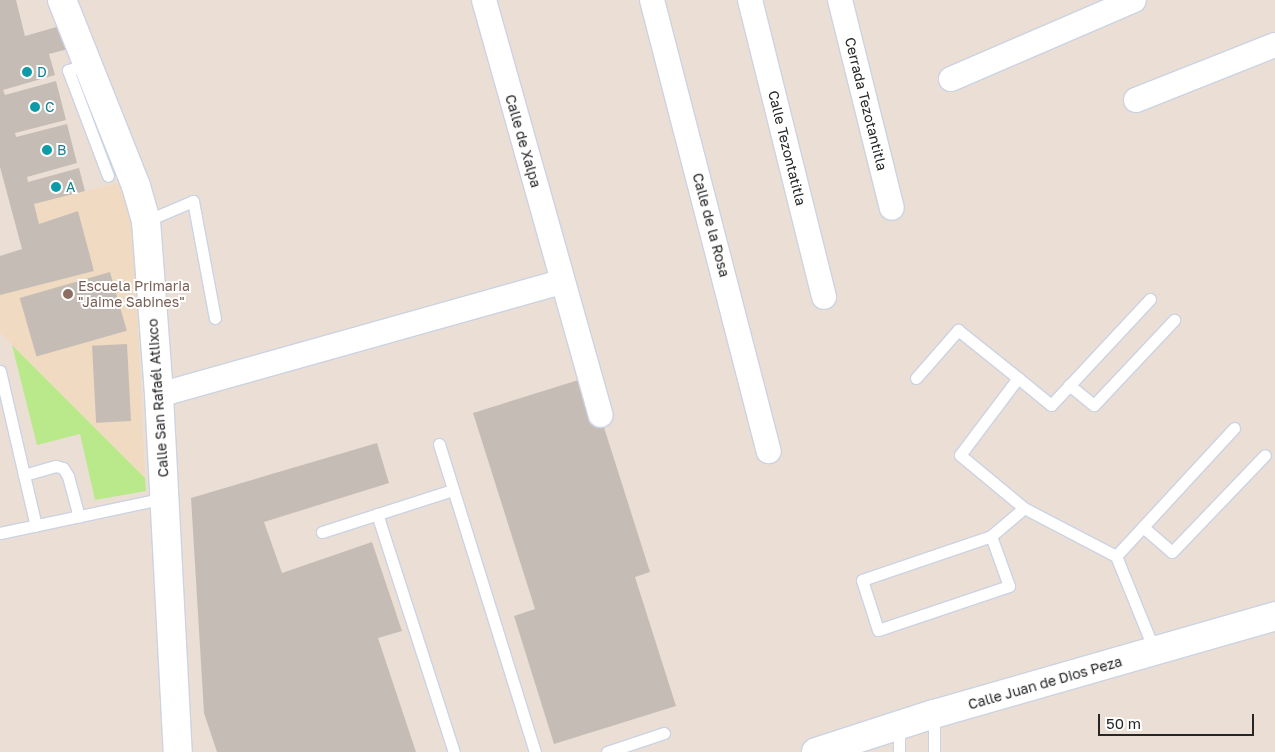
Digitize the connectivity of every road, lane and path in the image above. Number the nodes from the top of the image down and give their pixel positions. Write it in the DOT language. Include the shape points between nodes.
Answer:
graph roads {
  1 [pos="62,0"];
  2 [pos="484,0"];
  3 [pos="652,0"];
  4 [pos="750,0"];
  5 [pos="840,0"];
  6 [pos="1134,0"];
  7 [pos="1275,45"];
  8 [pos="87,64"];
  9 [pos="951,79"];
  10 [pos="1136,100"];
  11 [pos="108,176"];
  12 [pos="892,208"];
  13 [pos="146,221"];
  14 [pos="562,282"];
  15 [pos="824,297"];
  16 [pos="1150,299"];
  17 [pos="215,318"];
  18 [pos="1174,320"];
  19 [pos="0,371"];
  20 [pos="916,378"];
  21 [pos="1018,378"];
  22 [pos="1069,385"];
  23 [pos="159,395"];
  24 [pos="601,415"];
  25 [pos="1234,428"];
  26 [pos="439,444"];
  27 [pos="769,451"];
  28 [pos="1265,455"];
  29 [pos="24,475"];
  30 [pos="453,490"];
  31 [pos="164,498"];
  32 [pos="1024,508"];
  33 [pos="377,514"];
  34 [pos="80,517"];
  35 [pos="36,526"];
  36 [pos="1143,528"];
  37 [pos="322,532"];
  38 [pos="0,533"];
  39 [pos="991,536"];
  40 [pos="1116,556"];
  41 [pos="1275,616"];
  42 [pos="1155,652"];
  43 [pos="934,714"];
  44 [pos="899,725"];
  45 [pos="664,733"];
  46 [pos="178,752"];
  47 [pos="454,752"];
  48 [pos="535,752"];
  49 [pos="607,752"];
  50 [pos="816,752"];
  51 [pos="899,752"];
  52 [pos="934,752"];
  1 -- 8 [label="street, Calle San Rafaél Atlixco"];
  2 -- 14 [label="street, Calle de Xalpa"];
  3 -- 27 [label="street, Calle de la Rosa"];
  4 -- 15 [label="street, Calle Tezontatitla"];
  5 -- 12 [label="street, Cerrada Tezotantitla"];
  6 -- 9 [label="street"];
  7 -- 10 [label="street"];
  8 -- 11 [label="lane" via="68,70"];
  8 -- 13 [label="street, Calle San Rafaél Atlixco" via="136,186"];
  13 -- 17 [label="lane" via="193,201"];
  13 -- 23 [label="street, Calle San Rafaél Atlixco"];
  14 -- 23 [label="street"];
  14 -- 24 [label="street, Calle de Xalpa"];
  16 -- 22 [label="lane"];
  18 -- 22 [label="lane" via="1094,405"];
  19 -- 29 [label="lane"];
  20 -- 21 [label="lane" via="958,330"];
  21 -- 22 [label="lane" via="1051,404"];
  21 -- 32 [label="lane" via="960,455"];
  23 -- 31 [label="street, Calle San Rafaél Atlixco"];
  25 -- 36 [label="lane"];
  26 -- 30 [label="lane"];
  28 -- 36 [label="lane" via="1172,552"];
  29 -- 34 [label="lane" via="56,466 62,468 68,476"];
  29 -- 35 [label="lane"];
  30 -- 33 [label="lane"];
  30 -- 48 [label="lane"];
  31 -- 34 [label="lane"];
  31 -- 46 [label="street, Calle San Rafaél Atlixco"];
  32 -- 39 [label="lane"];
  32 -- 40 [label="lane"];
  33 -- 37 [label="lane"];
  33 -- 47 [label="lane"];
  34 -- 35 [label="lane"];
  35 -- 38 [label="lane"];
  36 -- 40 [label="lane"];
  39 -- 39 [label="lane" via="862,580 878,630 1009,586"];
  40 -- 42 [label="lane"];
  41 -- 42 [label="street, Calle Juan de Dios Peza"];
  42 -- 43 [label="street, Calle Juan de Dios Peza"];
  43 -- 44 [label="street, Calle Juan de Dios Peza"];
  43 -- 52 [label="lane"];
  44 -- 50 [label="street, Calle Juan de Dios Peza"];
  44 -- 51 [label="lane"];
  45 -- 49 [label="lane"];
}
